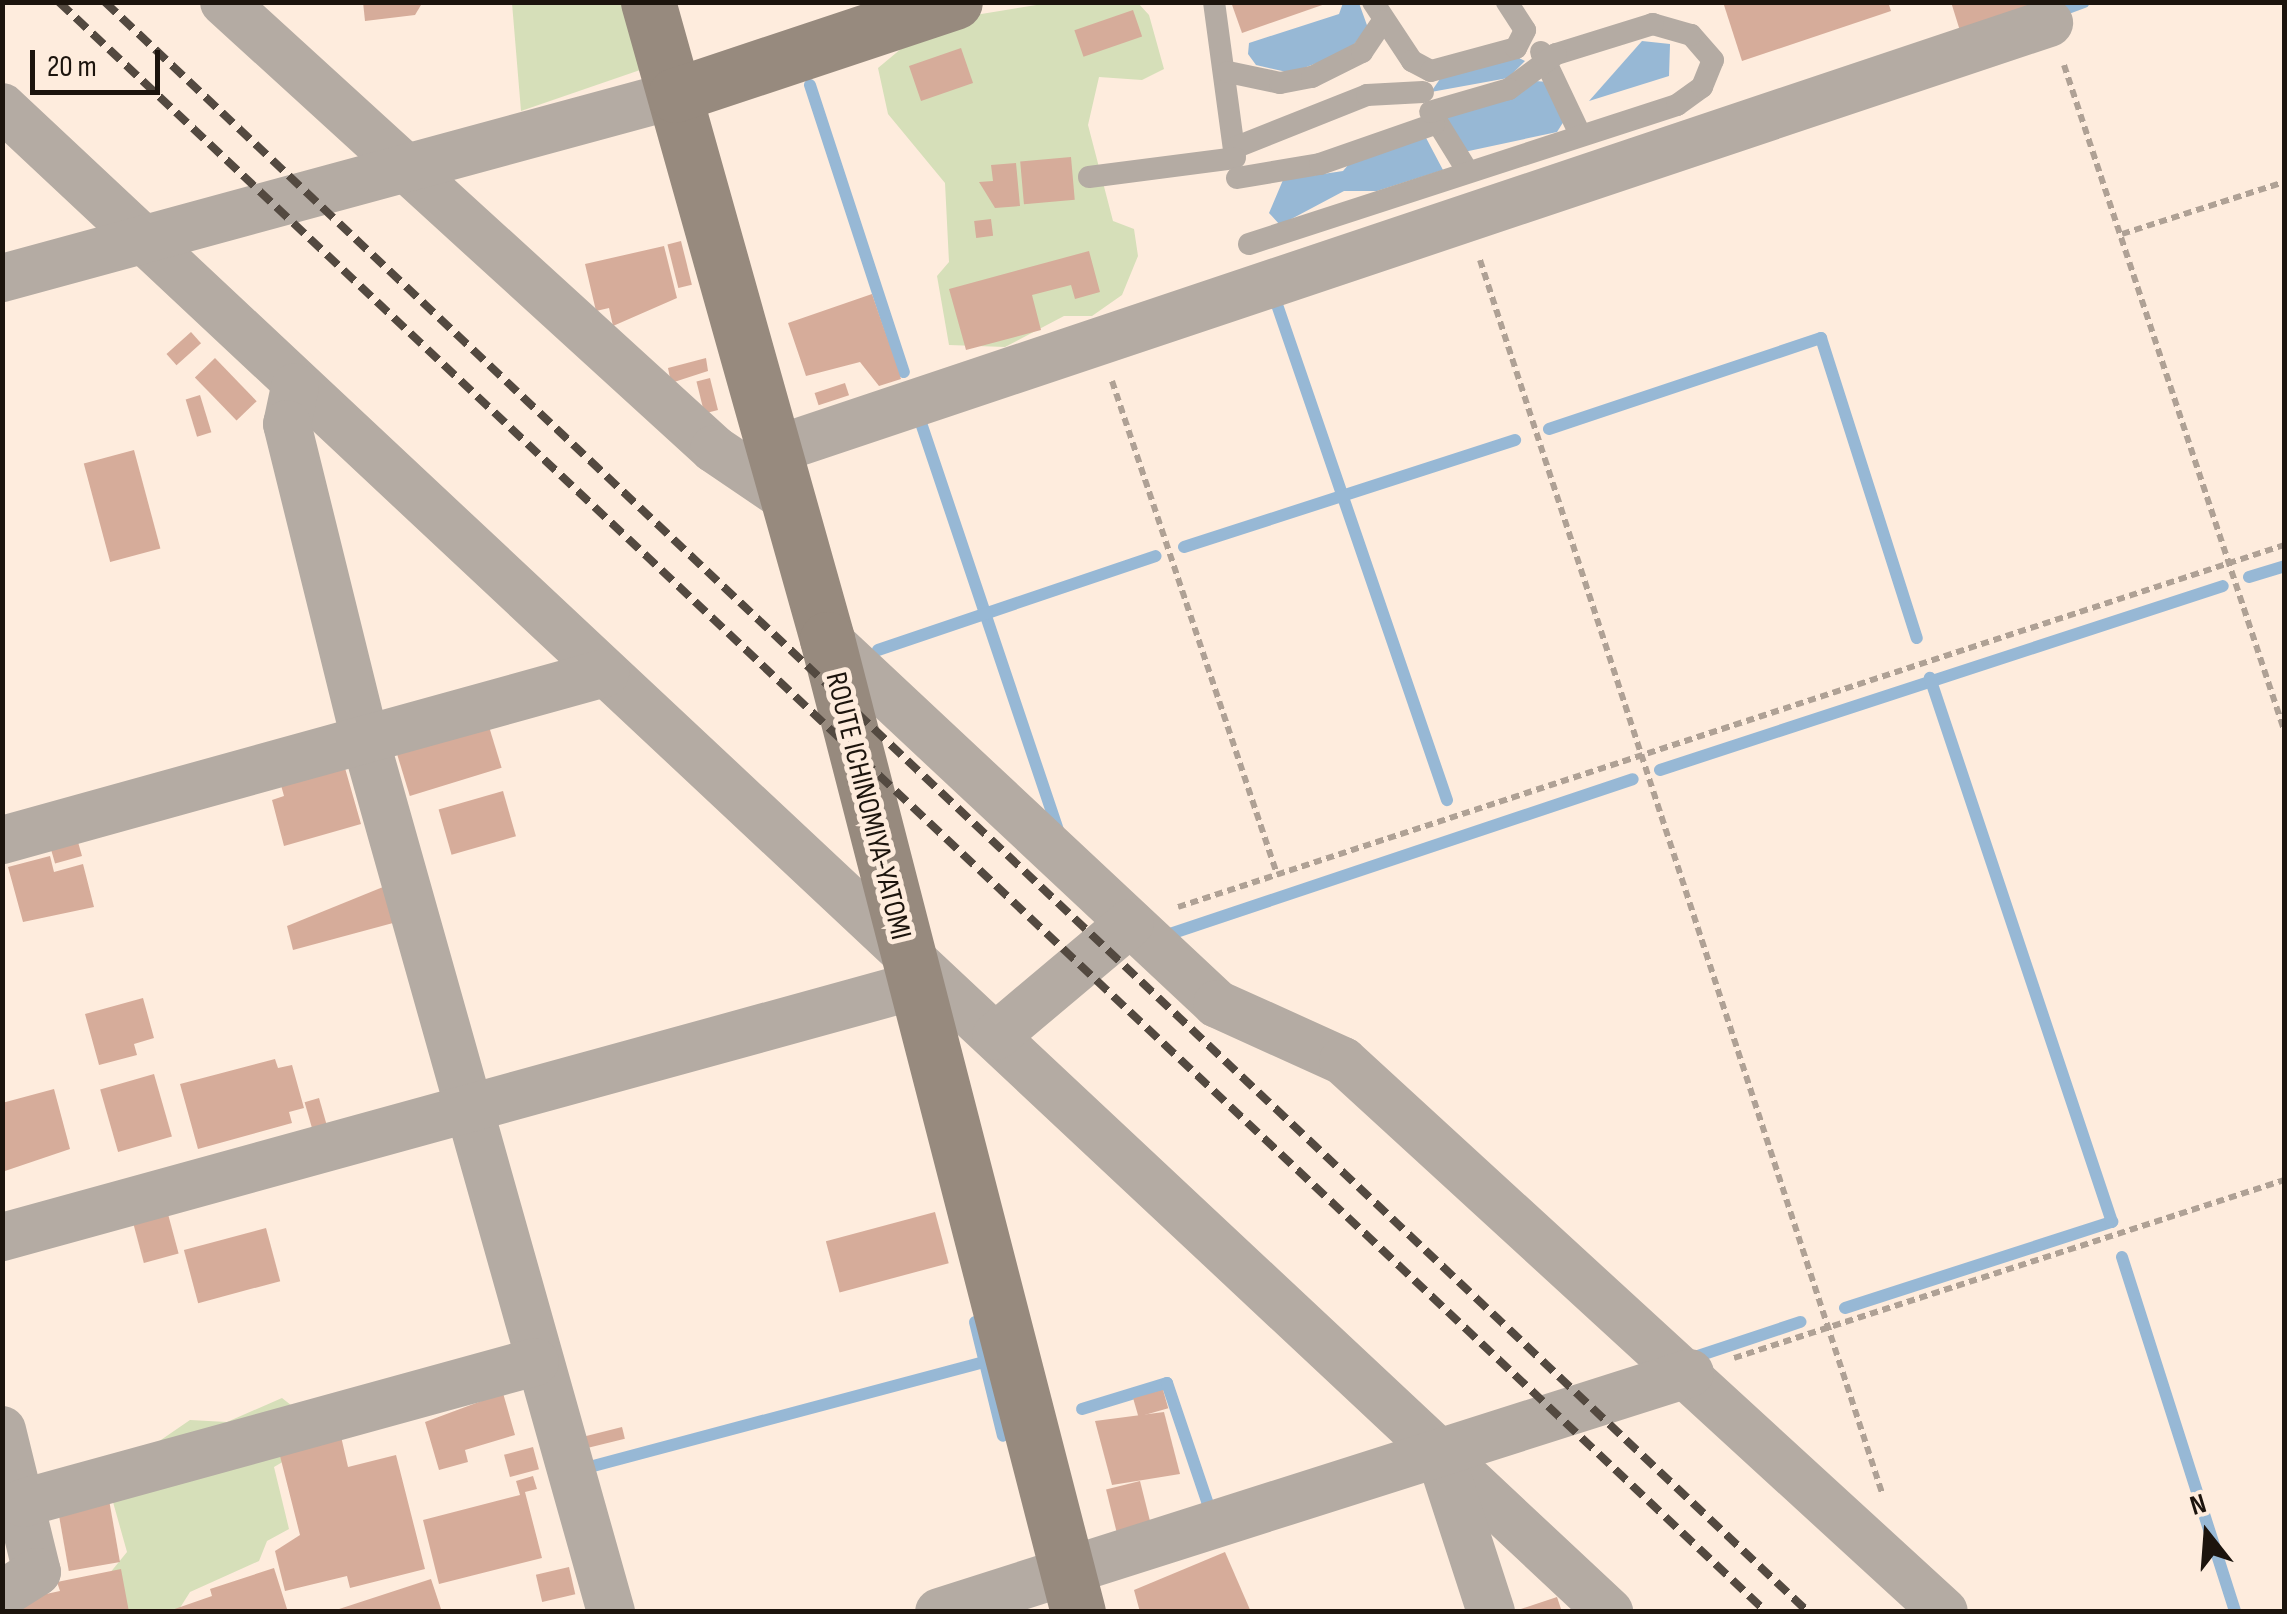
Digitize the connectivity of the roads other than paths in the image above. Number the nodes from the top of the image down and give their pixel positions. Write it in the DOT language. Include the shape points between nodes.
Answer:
graph roads {
  1 [pos="224,2"];
  2 [pos="648,2"];
  3 [pos="956,2"];
  4 [pos="1214,2"];
  5 [pos="1507,2"];
  6 [pos="1378,12"];
  7 [pos="2049,23"];
  8 [pos="1520,39"];
  9 [pos="1548,62"];
  10 [pos="1420,65"];
  11 [pos="1228,72"];
  12 [pos="676,95"];
  13 [pos="2,106"];
  14 [pos="1429,109"];
  15 [pos="1580,134"];
  16 [pos="398,166"];
  17 [pos="1236,168"];
  18 [pos="1088,177"];
  19 [pos="1464,188"];
  20 [pos="146,237"];
  21 [pos="1249,244"];
  22 [pos="2,278"];
  23 [pos="295,387"];
  24 [pos="779,474"];
  25 [pos="827,638"];
  26 [pos="605,673"];
  27 [pos="366,739"];
  28 [pos="2,840"];
  29 [pos="1130,923"];
  30 [pos="908,969"];
  31 [pos="996,1036"];
  32 [pos="464,1108"];
  33 [pos="2,1236"];
  34 [pos="535,1362"];
  35 [pos="1690,1373"];
  36 [pos="2,1430"];
  37 [pos="1440,1455"];
  38 [pos="23,1503"];
  39 [pos="2,1594"];
  40 [pos="1073,1594"];
  41 [pos="611,1612"];
  42 [pos="939,1612"];
  43 [pos="1491,1612"];
  44 [pos="1610,1612"];
  45 [pos="1944,1612"];
  1 -- 16 [label="street"];
  2 -- 12 [label="main road, ROUTE ICHINOMIYA-YATOMI"];
  3 -- 12 [label="main road"];
  4 -- 11 [label="lane"];
  5 -- 8 [label="lane" via="1520,14"];
  6 -- 10 [label="lane"];
  6 -- 11 [label="lane" via="1362,52 1312,76 1280,83"];
  7 -- 19 [label="street"];
  8 -- 9 [label="lane"];
  8 -- 10 [label="lane" via="1493,58"];
  9 -- 14 [label="lane" via="1509,88"];
  9 -- 15 [label="lane"];
  9 -- 15 [label="lane" via="1653,24 1707,46 1711,74 1691,98"];
  10 -- 14 [label="lane"];
  11 -- 17 [label="lane"];
  12 -- 16 [label="street"];
  12 -- 24 [label="main road, ROUTE ICHINOMIYA-YATOMI"];
  13 -- 20 [label="street"];
  14 -- 17 [label="lane" via="1320,164"];
  14 -- 17 [label="lane" via="1367,95"];
  14 -- 19 [label="lane"];
  15 -- 19 [label="lane"];
  16 -- 20 [label="street" via="216,224"];
  16 -- 24 [label="street" via="714,448"];
  17 -- 18 [label="lane"];
  19 -- 21 [label="lane"];
  19 -- 24 [label="street"];
  20 -- 22 [label="street"];
  20 -- 23 [label="street"];
  23 -- 26 [label="street"];
  23 -- 27 [label="street" via="286,424"];
  24 -- 25 [label="main road, ROUTE ICHINOMIYA-YATOMI"];
  25 -- 29 [label="street"];
  25 -- 30 [label="main road, ROUTE ICHINOMIYA-YATOMI"];
  26 -- 27 [label="street"];
  26 -- 30 [label="street"];
  27 -- 28 [label="street"];
  27 -- 32 [label="street"];
  29 -- 31 [label="street"];
  29 -- 35 [label="street" via="1217,1004 1343,1061"];
  30 -- 31 [label="street"];
  30 -- 32 [label="street"];
  30 -- 40 [label="main road, ROUTE ICHINOMIYA-YATOMI"];
  31 -- 37 [label="street"];
  32 -- 33 [label="street"];
  32 -- 34 [label="street"];
  34 -- 38 [label="street"];
  34 -- 41 [label="street"];
  35 -- 37 [label="street"];
  35 -- 45 [label="street"];
  36 -- 38 [label="street"];
  37 -- 40 [label="street"];
  37 -- 43 [label="street"];
  37 -- 44 [label="street"];
  38 -- 39 [label="street" via="38,1572"];
  40 -- 42 [label="street"];
}
